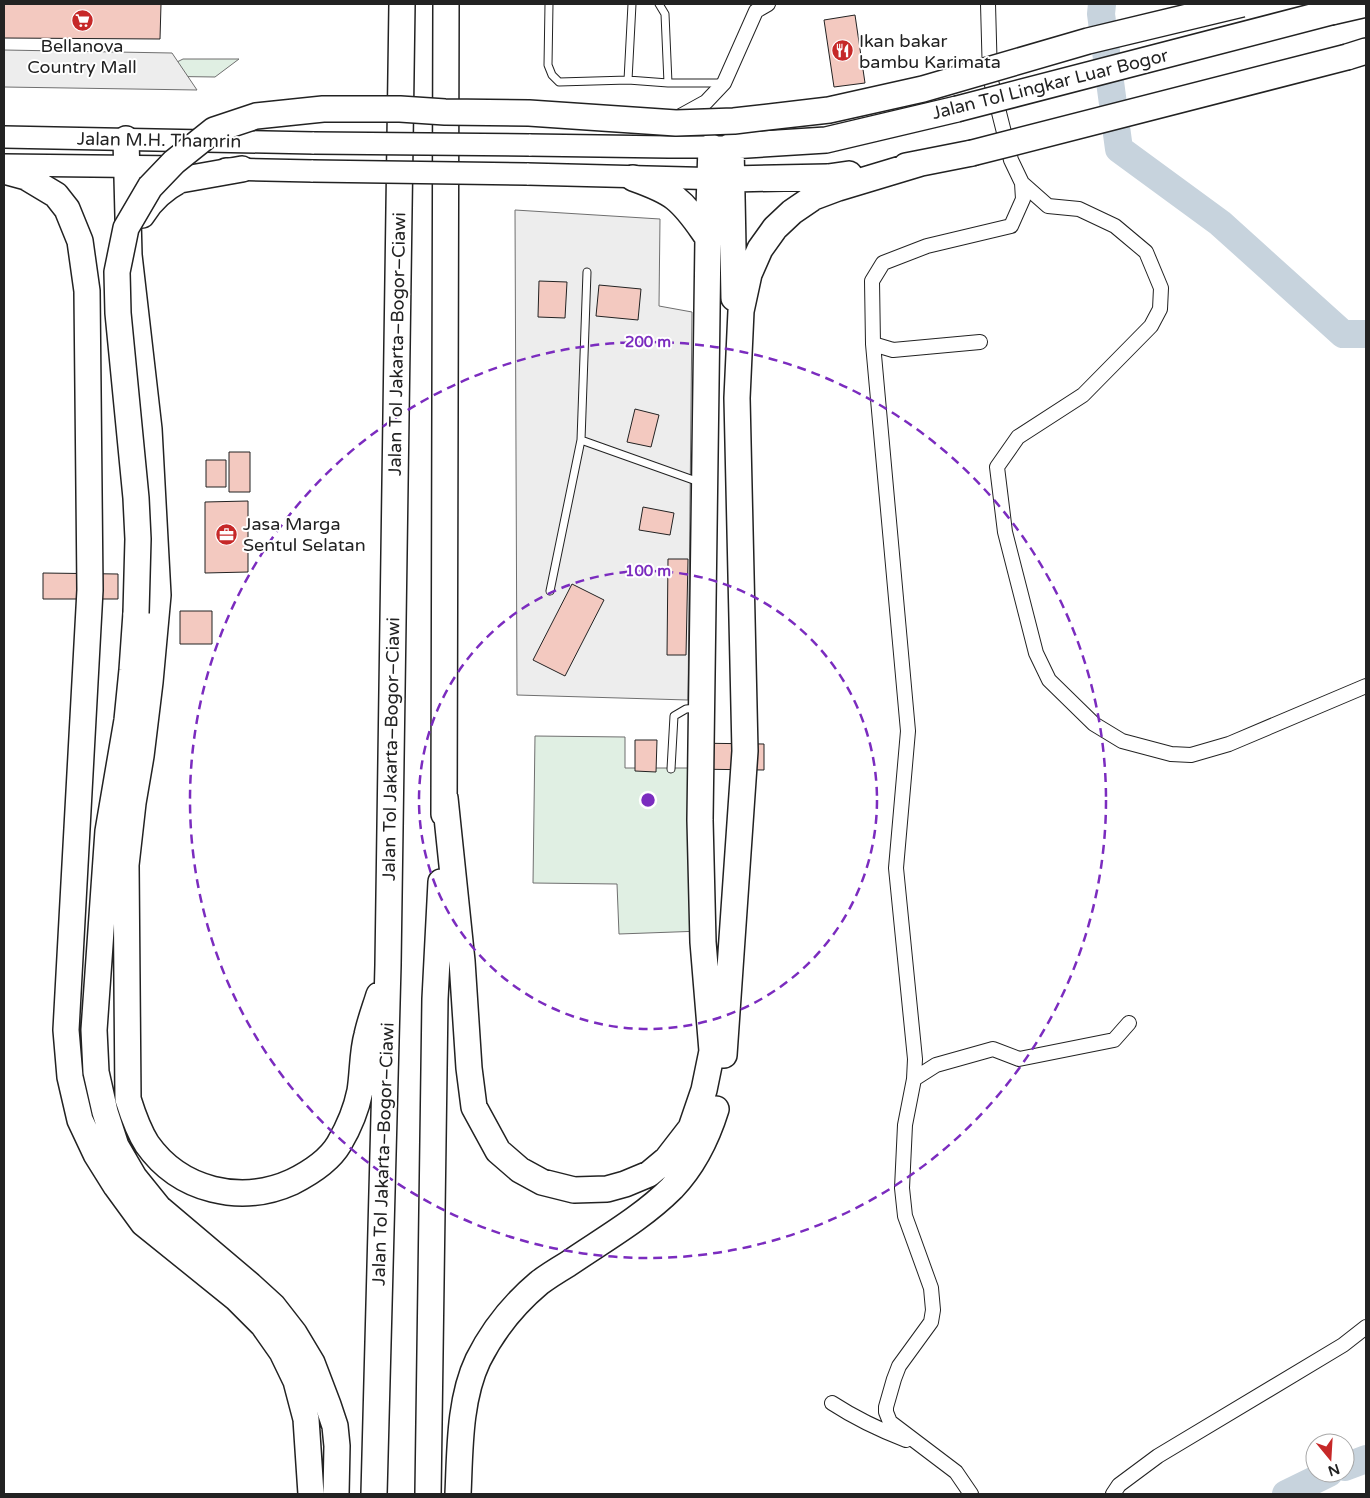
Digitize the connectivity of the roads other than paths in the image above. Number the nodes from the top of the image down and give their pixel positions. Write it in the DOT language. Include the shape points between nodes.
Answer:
graph roads {
  1 [pos="402,4"];
  2 [pos="446,4"];
  3 [pos="549,4"];
  4 [pos="632,4"];
  5 [pos="659,4"];
  6 [pos="768,4"];
  7 [pos="988,4"];
  8 [pos="1242,4"];
  9 [pos="1366,4"];
  10 [pos="1356,54"];
  11 [pos="628,80"];
  12 [pos="668,82"];
  13 [pos="724,83"];
  14 [pos="4,137"];
  15 [pos="126,139"];
  16 [pos="669,147"];
  17 [pos="721,147"];
  18 [pos="921,163"];
  19 [pos="4,165"];
  20 [pos="127,166"];
  21 [pos="242,169"];
  22 [pos="4,171"];
  23 [pos="633,178"];
  24 [pos="721,179"];
  25 [pos="1022,183"];
  26 [pos="708,238"];
  27 [pos="129,255"];
  28 [pos="587,272"];
  29 [pos="980,342"];
  30 [pos="873,344"];
  31 [pos="737,398"];
  32 [pos="581,440"];
  33 [pos="704,484"];
  34 [pos="550,591"];
  35 [pos="1366,686"];
  36 [pos="701,707"];
  37 [pos="671,769"];
  38 [pos="445,798"];
  39 [pos="388,966"];
  40 [pos="1129,1023"];
  41 [pos="914,1079"];
  42 [pos="1366,1327"];
  43 [pos="832,1403"];
  44 [pos="916,1443"];
  45 [pos="311,1494"];
  46 [pos="336,1494"];
  47 [pos="374,1494"];
  48 [pos="428,1494"];
  49 [pos="458,1494"];
  50 [pos="972,1494"];
  51 [pos="1113,1494"];
  1 -- 39 [label="highway, Jalan Tol Jakarta–Bogor–Ciawi"];
  2 -- 38 [label="highway"];
  3 -- 11 [label="lane" via="548,66 552,75 560,82"];
  4 -- 11 [label="lane"];
  5 -- 12 [label="lane" via="665,14"];
  6 -- 13 [label="street" via="756,11"];
  7 -- 25 [label="street" via="990,77 1011,160"];
  8 -- 46 [label="highway, bridge" via="1088,41 923,89 829,110 734,121 676,123 529,113 400,109 323,109 256,116 214,130 174,162 150,187 126,228 117,272 138,539 127,720 108,831 94,1030 96,1072 116,1146 134,1177 159,1208 272,1306 312,1363 335,1426"];
  9 -- 17 [label="highway, Jalan Tol Lingkar Luar Bogor, bridge" via="826,140"];
  10 -- 18 [label="highway, bridge" via="972,153"];
  11 -- 12 [label="lane"];
  12 -- 13 [label="lane"];
  13 -- 16 [label="street" via="706,102 676,119"];
  14 -- 15 [label="main road, Jalan M.H. Thamrin"];
  15 -- 16 [label="main road, Jalan M.H. Thamrin, bridge"];
  15 -- 20 [label="highway"];
  16 -- 17 [label="main road, Jalan M.H. Thamrin"];
  17 -- 24 [label="highway"];
  18 -- 24 [label="highway" via="828,177"];
  18 -- 31 [label="highway" via="814,197 776,228 760,249 749,274 741,311"];
  19 -- 20 [label="main road, Jalan M.H. Thamrin"];
  20 -- 21 [label="main road, Jalan M.H. Thamrin"];
  20 -- 27 [label="highway"];
  21 -- 23 [label="main road, Jalan M.H. Thamrin, bridge"];
  21 -- 27 [label="highway" via="180,180 165,190 143,214"];
  22 -- 45 [label="highway" via="26,177 56,195 67,209 80,240 87,291 90,590 66,1030 70,1077 80,1120 96,1154 143,1222 236,1298 263,1325 282,1352 296,1381 306,1419"];
  23 -- 24 [label="main road, Jalan M.H. Thamrin"];
  23 -- 26 [label="highway" via="674,197"];
  24 -- 26 [label="highway"];
  24 -- 31 [label="highway"];
  25 -- 30 [label="street" via="1023,199 1011,226 927,246 883,263 872,281"];
  25 -- 35 [label="street" via="1048,206 1079,209 1114,226 1146,252 1162,288 1160,309 1151,326 1082,395 1018,437 997,467 1005,532 1036,653 1049,680 1094,724 1122,741 1171,754 1191,755 1229,744"];
  26 -- 33 [label="highway"];
  27 -- 39 [label="highway" via="149,429 158,595 126,865 128,1099 147,1144 170,1169 185,1178 229,1193 255,1193 278,1188 306,1175 338,1146 353,1118 360,1090 366,1036"];
  28 -- 32 [label="lane"];
  29 -- 30 [label="street" via="893,350"];
  30 -- 41 [label="street" via="908,731 896,868 915,1059"];
  31 -- 49 [label="highway" via="745,751 724,1068 717,1107 708,1134 673,1187 647,1210 540,1283 495,1329 478,1361 467,1394"];
  32 -- 33 [label="lane"];
  32 -- 34 [label="lane"];
  33 -- 36 [label="highway"];
  36 -- 37 [label="lane" via="686,708 674,716"];
  36 -- 38 [label="highway" via="702,936 712,1051 692,1128 667,1160 649,1174 625,1184 607,1189 574,1190 542,1182 520,1170 498,1151 474,1107"];
  38 -- 48 [label="highway" via="436,999"];
  39 -- 47 [label="highway, Jalan Tol Jakarta–Bogor–Ciawi"];
  40 -- 41 [label="street" via="1114,1040 1019,1059 993,1048 936,1065"];
  41 -- 44 [label="street" via="905,1126 902,1188 905,1216 931,1288 933,1310 931,1322 899,1366 886,1412 890,1422"];
  42 -- 51 [label="street" via="1343,1345 1158,1456 1119,1485"];
  43 -- 44 [label="street" via="886,1432"];
  44 -- 50 [label="street" via="956,1472"];
}
